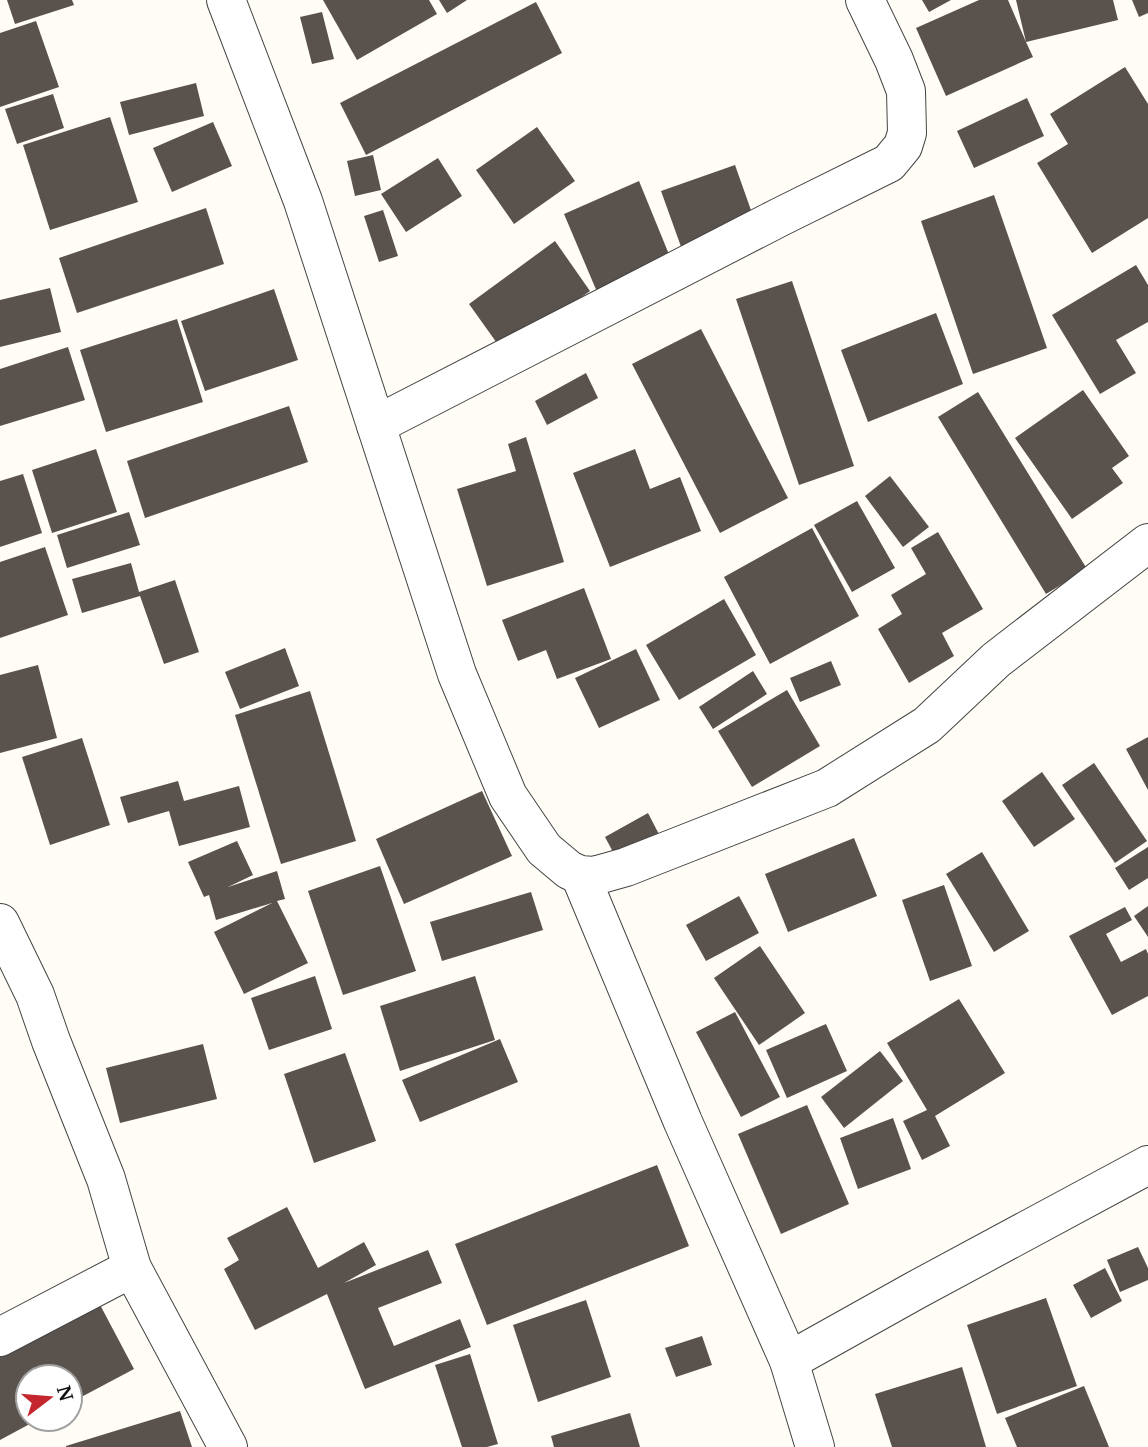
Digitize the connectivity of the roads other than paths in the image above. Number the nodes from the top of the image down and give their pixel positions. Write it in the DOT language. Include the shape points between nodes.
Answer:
graph roads {
  1 [pos="226,0"];
  2 [pos="865,0"];
  3 [pos="376,425"];
  4 [pos="1148,543"];
  5 [pos="580,875"];
  6 [pos="0,923"];
  7 [pos="1148,1165"];
  8 [pos="132,1268"];
  9 [pos="0,1337"];
  10 [pos="789,1361"];
  11 [pos="228,1447"];
  12 [pos="815,1447"];
  1 -- 3 [label="street" via="303,201"];
  2 -- 3 [label="street" via="906,91 907,132 903,146 889,163"];
  3 -- 5 [label="street" via="457,674 508,796 544,849"];
  4 -- 5 [label="street" via="996,660 927,725 827,788 626,867"];
  5 -- 10 [label="street"];
  6 -- 8 [label="street" via="35,995 106,1179"];
  7 -- 10 [label="street"];
  8 -- 9 [label="street"];
  8 -- 11 [label="street"];
  10 -- 12 [label="street"];
}
